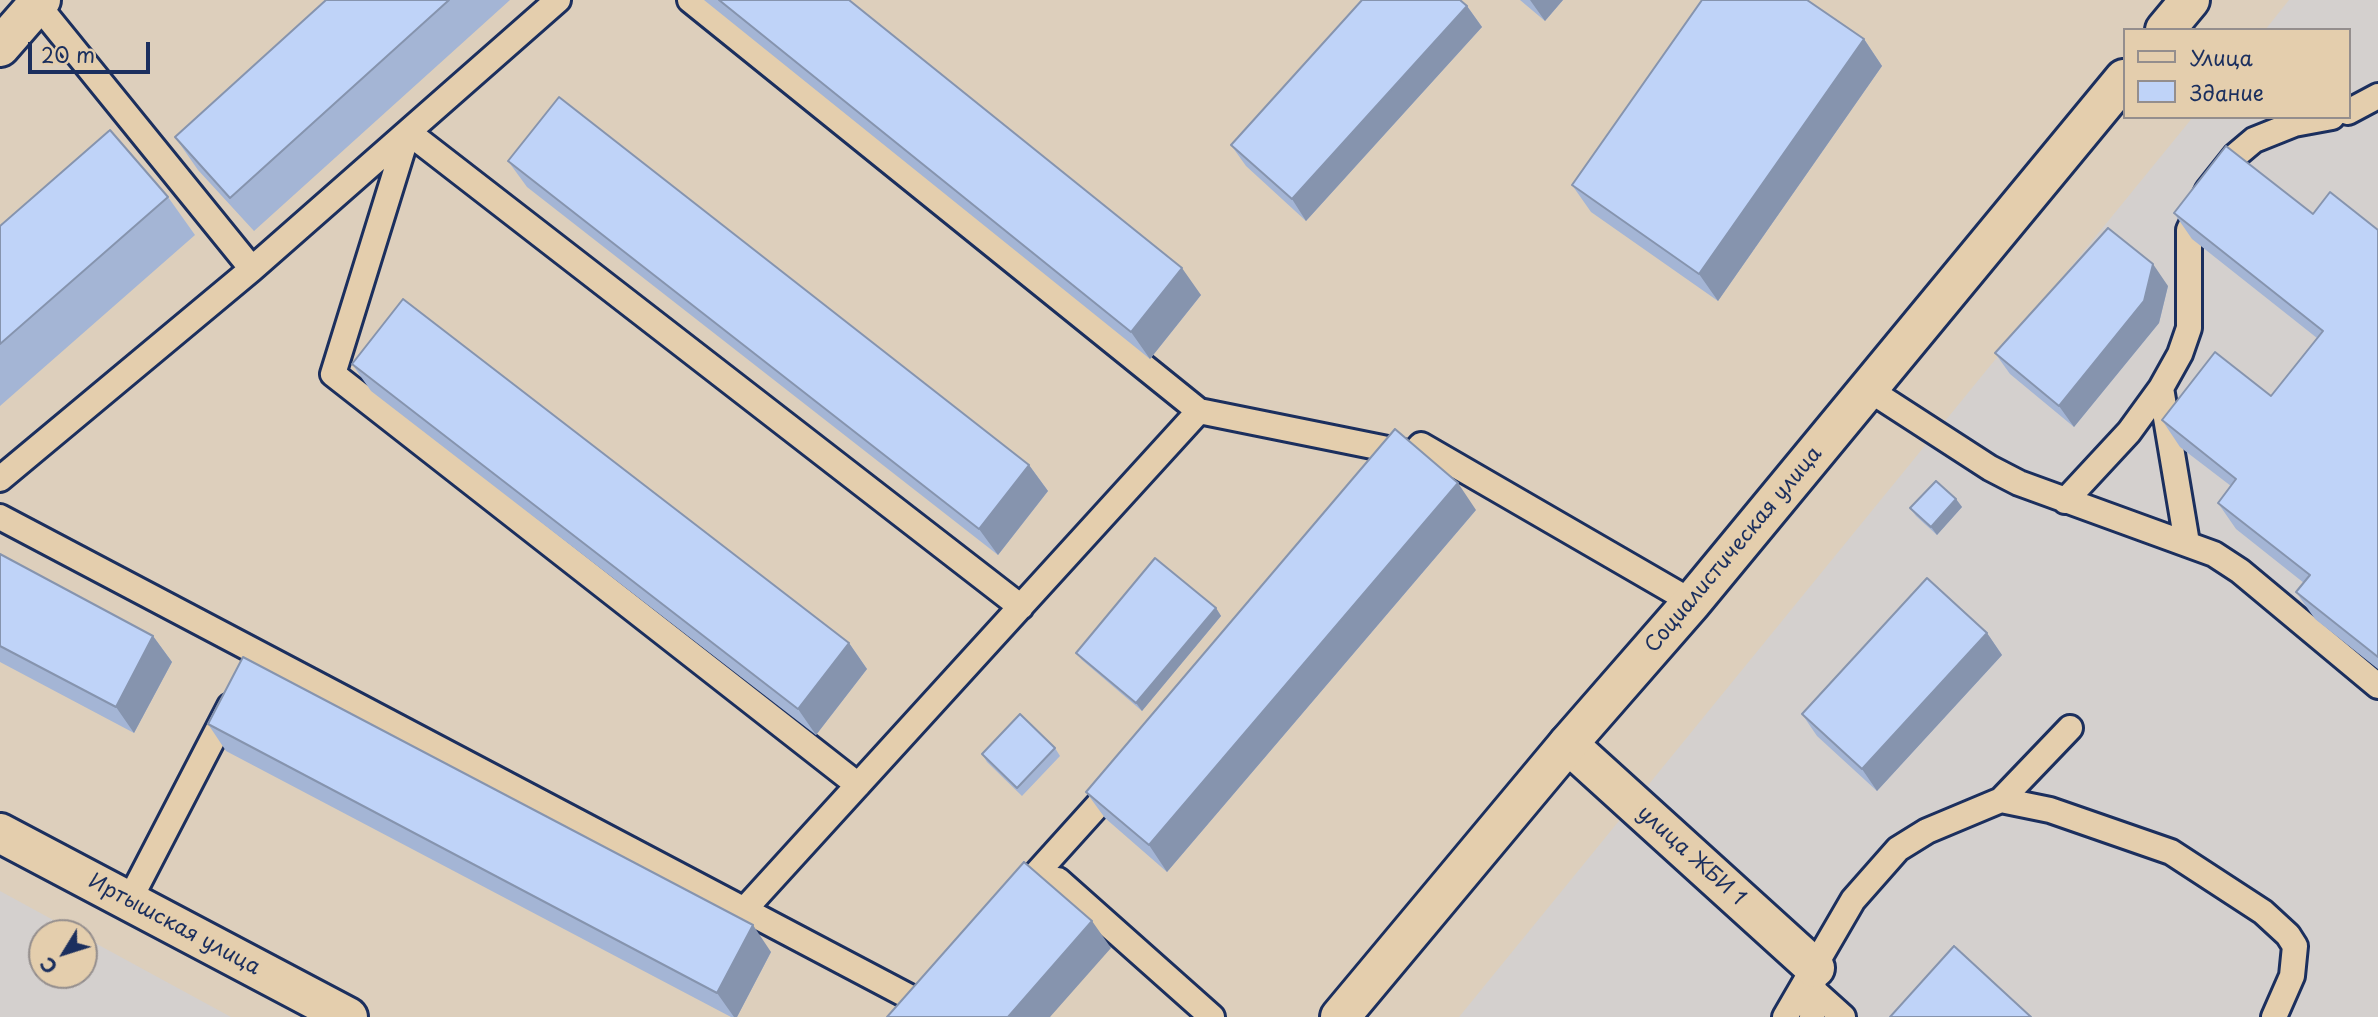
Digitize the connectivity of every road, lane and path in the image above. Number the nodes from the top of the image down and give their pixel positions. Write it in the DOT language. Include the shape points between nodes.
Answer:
graph roads {
  1 [pos="558,0"];
  2 [pos="690,0"];
  3 [pos="2190,0"];
  4 [pos="39,2"];
  5 [pos="2167,28"];
  6 [pos="0,47"];
  7 [pos="2122,81"];
  8 [pos="2378,96"];
  9 [pos="2350,111"];
  10 [pos="2321,119"];
  11 [pos="408,132"];
  12 [pos="251,269"];
  13 [pos="2161,388"];
  14 [pos="1868,389"];
  15 [pos="1199,411"];
  16 [pos="1413,454"];
  17 [pos="0,479"];
  18 [pos="1376,496"];
  19 [pos="2065,501"];
  20 [pos="0,517"];
  21 [pos="2187,543"];
  22 [pos="1692,602"];
  23 [pos="1021,607"];
  24 [pos="257,652"];
  25 [pos="2378,686"];
  26 [pos="2070,728"];
  27 [pos="1568,744"];
  28 [pos="1134,765"];
  29 [pos="858,785"];
  30 [pos="2001,800"];
  31 [pos="0,833"];
  32 [pos="1058,880"];
  33 [pos="129,901"];
  34 [pos="744,910"];
  35 [pos="1004,910"];
  36 [pos="1814,979"];
  37 [pos="939,982"];
  38 [pos="915,1010"];
  39 [pos="348,1017"];
  40 [pos="1212,1017"];
  41 [pos="1340,1017"];
  42 [pos="1785,1017"];
  43 [pos="1812,1017"];
  44 [pos="1843,1017"];
  45 [pos="2274,1017"];
  1 -- 11 [label="lane"];
  2 -- 15 [label="lane"];
  3 -- 5 [label="main road"];
  4 -- 6 [label="main road"];
  4 -- 12 [label="lane"];
  7 -- 14 [label="main road, Социалистическая улица"];
  8 -- 9 [label="lane"];
  10 -- 13 [label="lane" via="2254,140 2208,190 2189,230 2189,328"];
  11 -- 12 [label="lane"];
  11 -- 23 [label="lane"];
  11 -- 29 [label="lane" via="333,374"];
  12 -- 17 [label="lane"];
  13 -- 19 [label="lane" via="2129,432"];
  13 -- 21 [label="lane"];
  14 -- 19 [label="lane" via="1990,468"];
  14 -- 22 [label="main road, Социалистическая улица"];
  15 -- 16 [label="lane"];
  15 -- 23 [label="lane"];
  16 -- 18 [label="lane"];
  16 -- 22 [label="lane" via="1421,445"];
  19 -- 21 [label="lane"];
  20 -- 24 [label="lane"];
  21 -- 25 [label="lane" via="2240,571"];
  22 -- 27 [label="main road, Социалистическая улица"];
  23 -- 29 [label="lane"];
  24 -- 33 [label="lane"];
  24 -- 34 [label="lane"];
  26 -- 30 [label="lane"];
  27 -- 36 [label="main road, улица ЖБИ 1"];
  27 -- 41 [label="main road, Социалистическая улица"];
  28 -- 35 [label="lane"];
  29 -- 34 [label="lane"];
  30 -- 36 [label="lane" via="1927,831 1898,849 1830,934"];
  30 -- 45 [label="lane" via="2050,810 2171,852 2263,912 2295,946 2292,976"];
  31 -- 33 [label="main road, Иртышская улица"];
  32 -- 40 [label="lane"];
  33 -- 39 [label="main road, Иртышская улица"];
  34 -- 38 [label="lane"];
  36 -- 42 [label="lane"];
  36 -- 43 [label="lane"];
  36 -- 44 [label="lane"];
  37 -- 38 [label="lane"];
}
